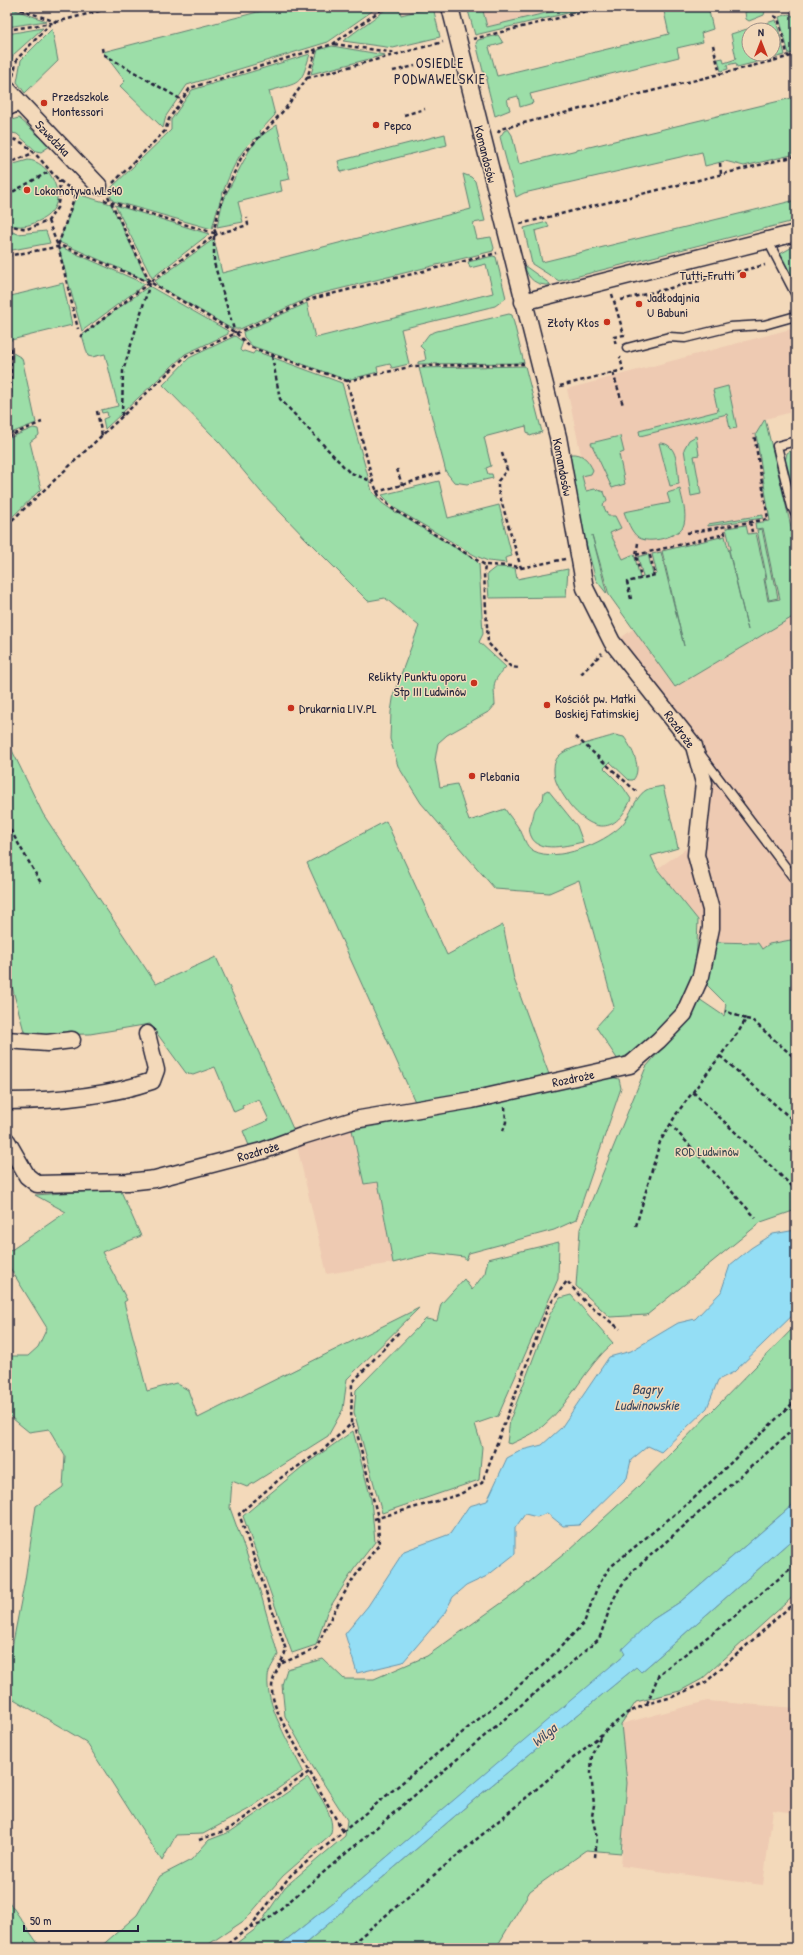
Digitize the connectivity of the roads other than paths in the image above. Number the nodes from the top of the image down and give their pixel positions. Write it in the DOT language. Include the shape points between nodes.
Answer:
graph roads {
  1 [pos="450,7"];
  2 [pos="9,91"];
  3 [pos="22,105"];
  4 [pos="7,112"];
  5 [pos="102,190"];
  6 [pos="796,234"];
  7 [pos="768,241"];
  8 [pos="796,295"];
  9 [pos="524,302"];
  10 [pos="796,316"];
  11 [pos="627,348"];
  12 [pos="796,441"];
  13 [pos="796,515"];
  14 [pos="585,588"];
  15 [pos="694,746"];
  16 [pos="796,881"];
  17 [pos="147,1034"];
  18 [pos="7,1040"];
  19 [pos="72,1040"];
  20 [pos="7,1101"];
  21 [pos="7,1141"];
  1 -- 9 [label="street, Komandosów"];
  2 -- 3 [label="street, Szwedzka"];
  3 -- 4 [label="lane"];
  3 -- 5 [label="street, Szwedzka"];
  6 -- 7 [label="street"];
  7 -- 8 [label="lane"];
  7 -- 9 [label="street"];
  9 -- 14 [label="street, Komandosów" via="558,437"];
  10 -- 11 [label="lane" via="764,325 730,327 685,338 670,337"];
  12 -- 13 [label="lane" via="777,446"];
  14 -- 15 [label="street, Rozdroże" via="612,642"];
  15 -- 16 [label="lane"];
  15 -- 21 [label="street, Rozdroże" via="704,783 696,855 711,910 711,928 701,976 684,1014 630,1065 504,1093 354,1120 262,1151 155,1178 128,1182 33,1183"];
  17 -- 20 [label="street" via="156,1070 152,1081 66,1100"];
  18 -- 19 [label="street" via="47,1043"];
}
